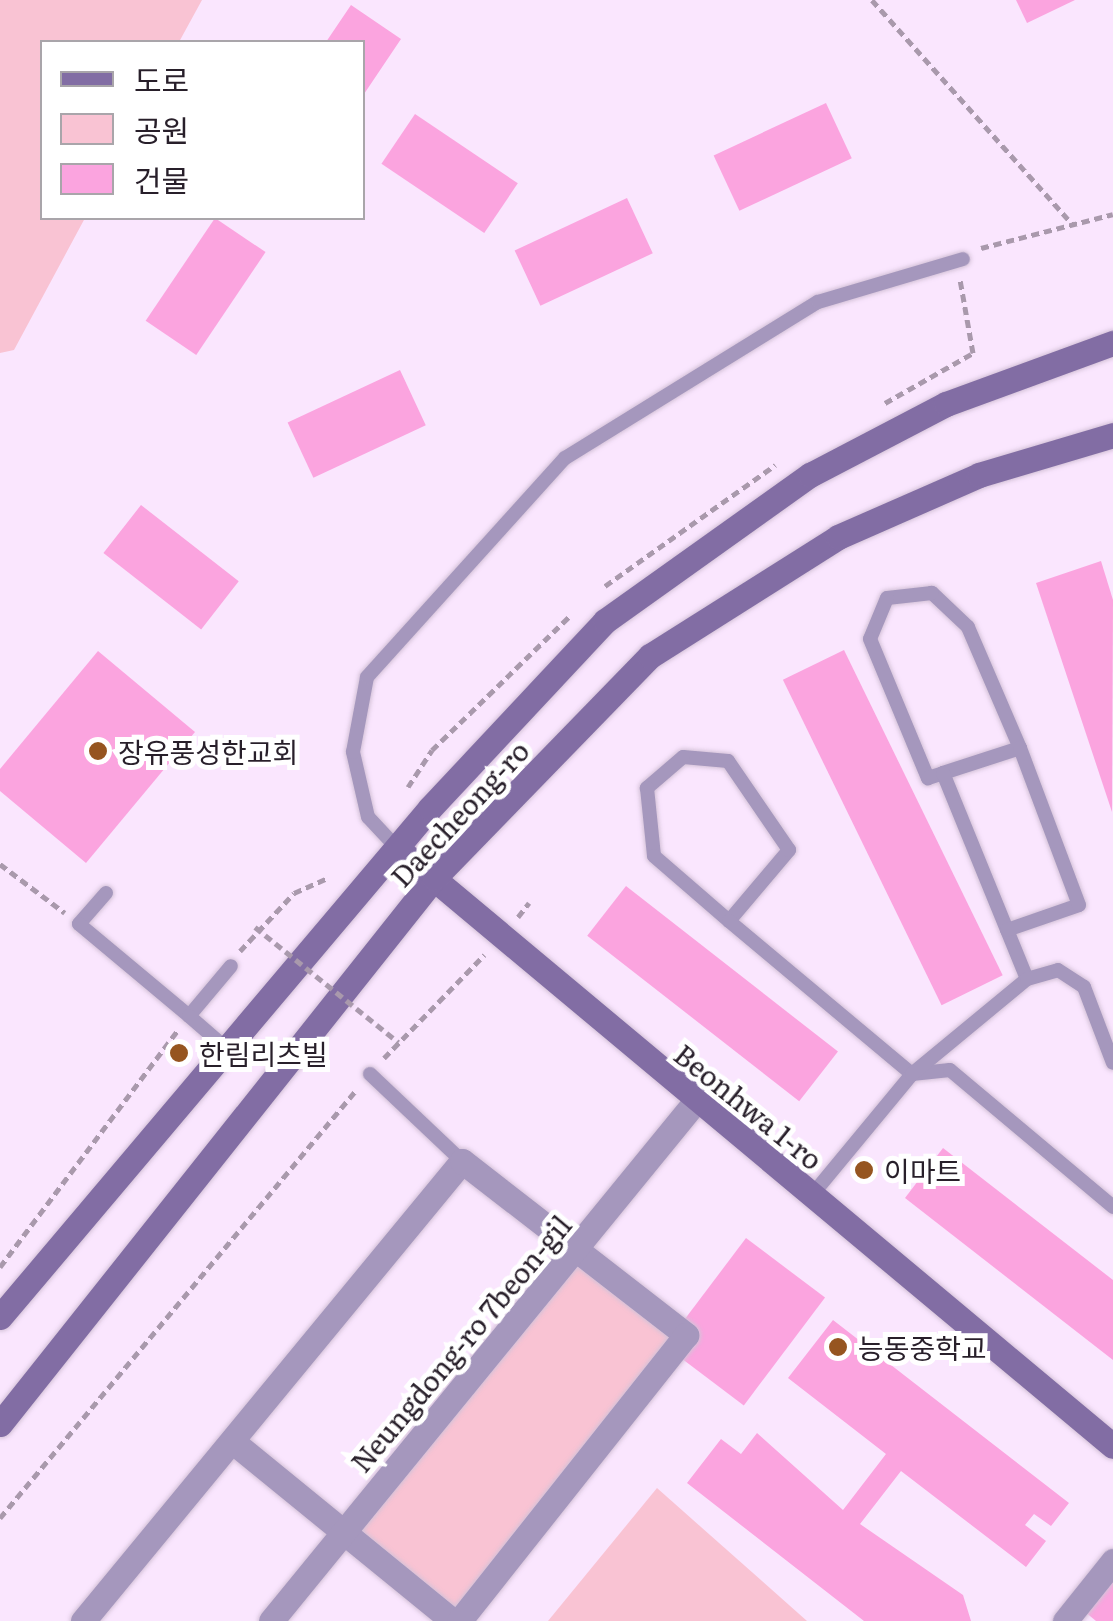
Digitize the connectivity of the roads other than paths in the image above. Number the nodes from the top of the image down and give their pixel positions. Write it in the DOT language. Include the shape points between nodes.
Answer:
graph roads {
  1 [pos="962,259"];
  2 [pos="1113,343"];
  3 [pos="1113,435"];
  4 [pos="1020,748"];
  5 [pos="943,772"];
  6 [pos="397,848"];
  7 [pos="434,878"];
  8 [pos="106,893"];
  9 [pos="729,921"];
  10 [pos="1007,930"];
  11 [pos="231,966"];
  12 [pos="1027,979"];
  13 [pos="189,1016"];
  14 [pos="227,1049"];
  15 [pos="1113,1063"];
  16 [pos="370,1074"];
  17 [pos="912,1074"];
  18 [pos="695,1102"];
  19 [pos="462,1160"];
  20 [pos="812,1196"];
  21 [pos="1113,1207"];
  22 [pos="578,1248"];
  23 [pos="0,1317"];
  24 [pos="0,1424"];
  25 [pos="232,1442"];
  26 [pos="1113,1446"];
  27 [pos="340,1534"];
  28 [pos="1113,1561"];
  29 [pos="83,1621"];
  30 [pos="271,1621"];
  31 [pos="456,1621"];
  32 [pos="1065,1621"];
  1 -- 6 [label="lane" via="818,302 564,458 367,677 352,752 368,817"];
  2 -- 6 [label="main road, Daecheong-ro" via="946,404 702,545 605,621"];
  3 -- 7 [label="main road, Daecheong-ro" via="980,475 838,538 650,656"];
  4 -- 5 [label="lane"];
  4 -- 5 [label="lane" via="968,627 932,593 888,598 870,639 928,778"];
  4 -- 10 [label="lane" via="1079,905"];
  5 -- 10 [label="lane"];
  6 -- 7 [label="main road, Beonhwa 1-ro"];
  6 -- 14 [label="main road, Daecheong-ro"];
  7 -- 18 [label="main road, Beonhwa 1-ro"];
  7 -- 24 [label="main road, Daecheong-ro"];
  8 -- 13 [label="lane" via="79,924"];
  9 -- 9 [label="lane" via="654,856 648,788 683,757 728,761 789,850"];
  9 -- 17 [label="lane"];
  10 -- 12 [label="lane"];
  11 -- 13 [label="lane"];
  12 -- 15 [label="lane" via="1058,970 1084,987"];
  12 -- 17 [label="lane"];
  13 -- 14 [label="lane"];
  14 -- 23 [label="main road, Daecheong-ro"];
  16 -- 19 [label="lane"];
  17 -- 20 [label="lane"];
  17 -- 21 [label="lane" via="950,1070"];
  18 -- 20 [label="main road, Beonhwa 1-ro"];
  18 -- 22 [label="street, Neungdong-ro 7beon-gil"];
  19 -- 22 [label="street"];
  19 -- 25 [label="street"];
  20 -- 26 [label="main road, Beonhwa 1-ro"];
  22 -- 27 [label="street, Neungdong-ro 7beon-gil"];
  22 -- 31 [label="street" via="686,1334"];
  25 -- 27 [label="street"];
  25 -- 29 [label="street"];
  27 -- 30 [label="street, Neungdong-ro 7beon-gil"];
  27 -- 31 [label="street"];
  28 -- 32 [label="street"];
}
